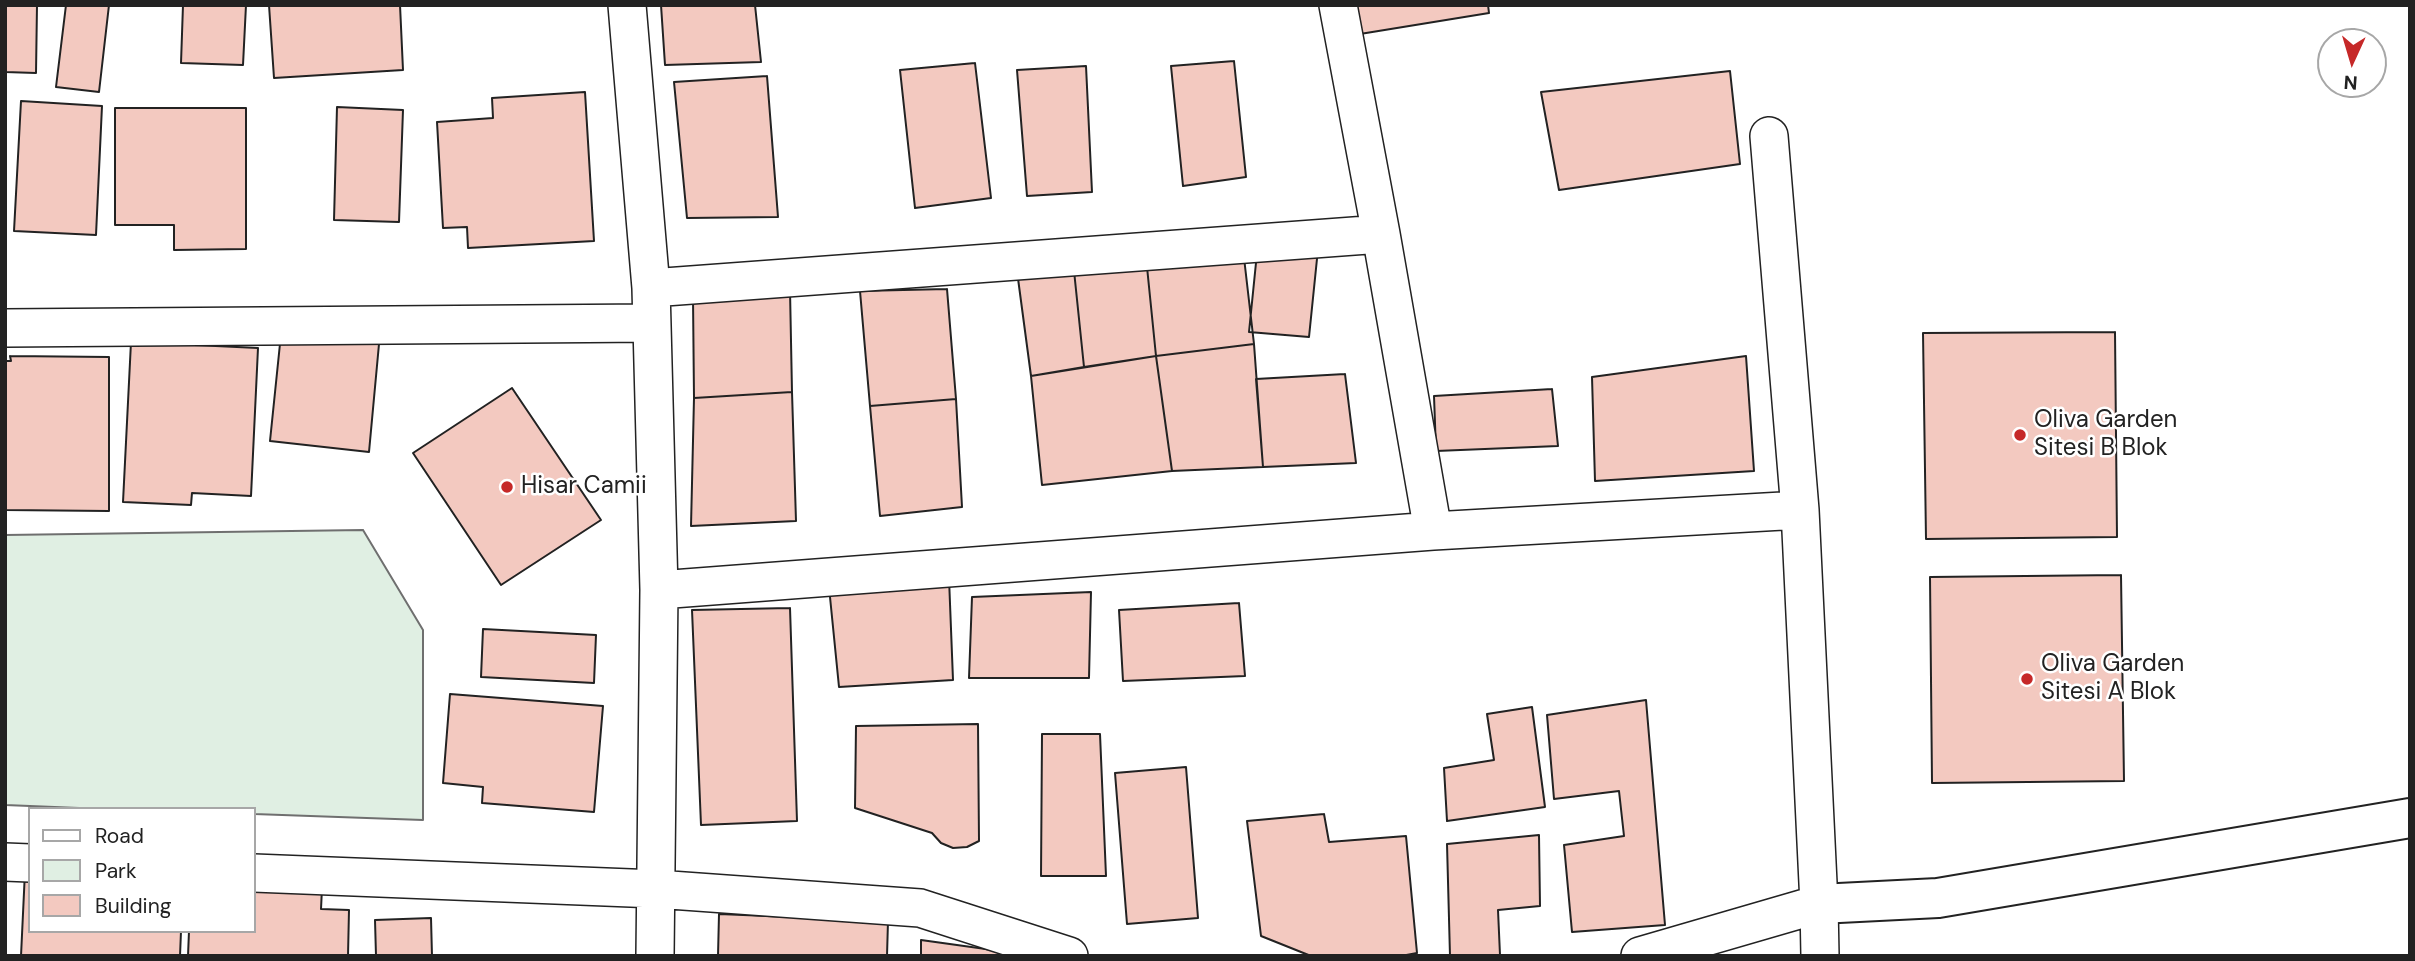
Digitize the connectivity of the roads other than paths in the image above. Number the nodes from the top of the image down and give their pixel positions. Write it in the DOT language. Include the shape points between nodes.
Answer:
graph roads {
  1 [pos="627,5"];
  2 [pos="1338,5"];
  3 [pos="1769,136"];
  4 [pos="1381,234"];
  5 [pos="651,305"];
  6 [pos="5,328"];
  7 [pos="1800,510"];
  8 [pos="1433,531"];
  9 [pos="659,590"];
  10 [pos="2410,818"];
  11 [pos="5,862"];
  12 [pos="28,863"];
  13 [pos="256,873"];
  14 [pos="656,889"];
  15 [pos="1819,904"];
  16 [pos="656,956"];
  17 [pos="1069,956"];
  18 [pos="1640,956"];
  19 [pos="1819,956"];
  1 -- 5 [label="street"];
  2 -- 4 [label="street"];
  3 -- 7 [label="street"];
  4 -- 5 [label="street"];
  4 -- 8 [label="street"];
  5 -- 6 [label="street"];
  5 -- 9 [label="street"];
  7 -- 8 [label="street"];
  7 -- 15 [label="street"];
  8 -- 9 [label="street"];
  9 -- 14 [label="street"];
  10 -- 15 [label="street" via="1938,898"];
  11 -- 12 [label="street"];
  13 -- 14 [label="street"];
  14 -- 16 [label="street"];
  14 -- 17 [label="street" via="920,908"];
  15 -- 18 [label="street"];
  15 -- 19 [label="street"];
}
